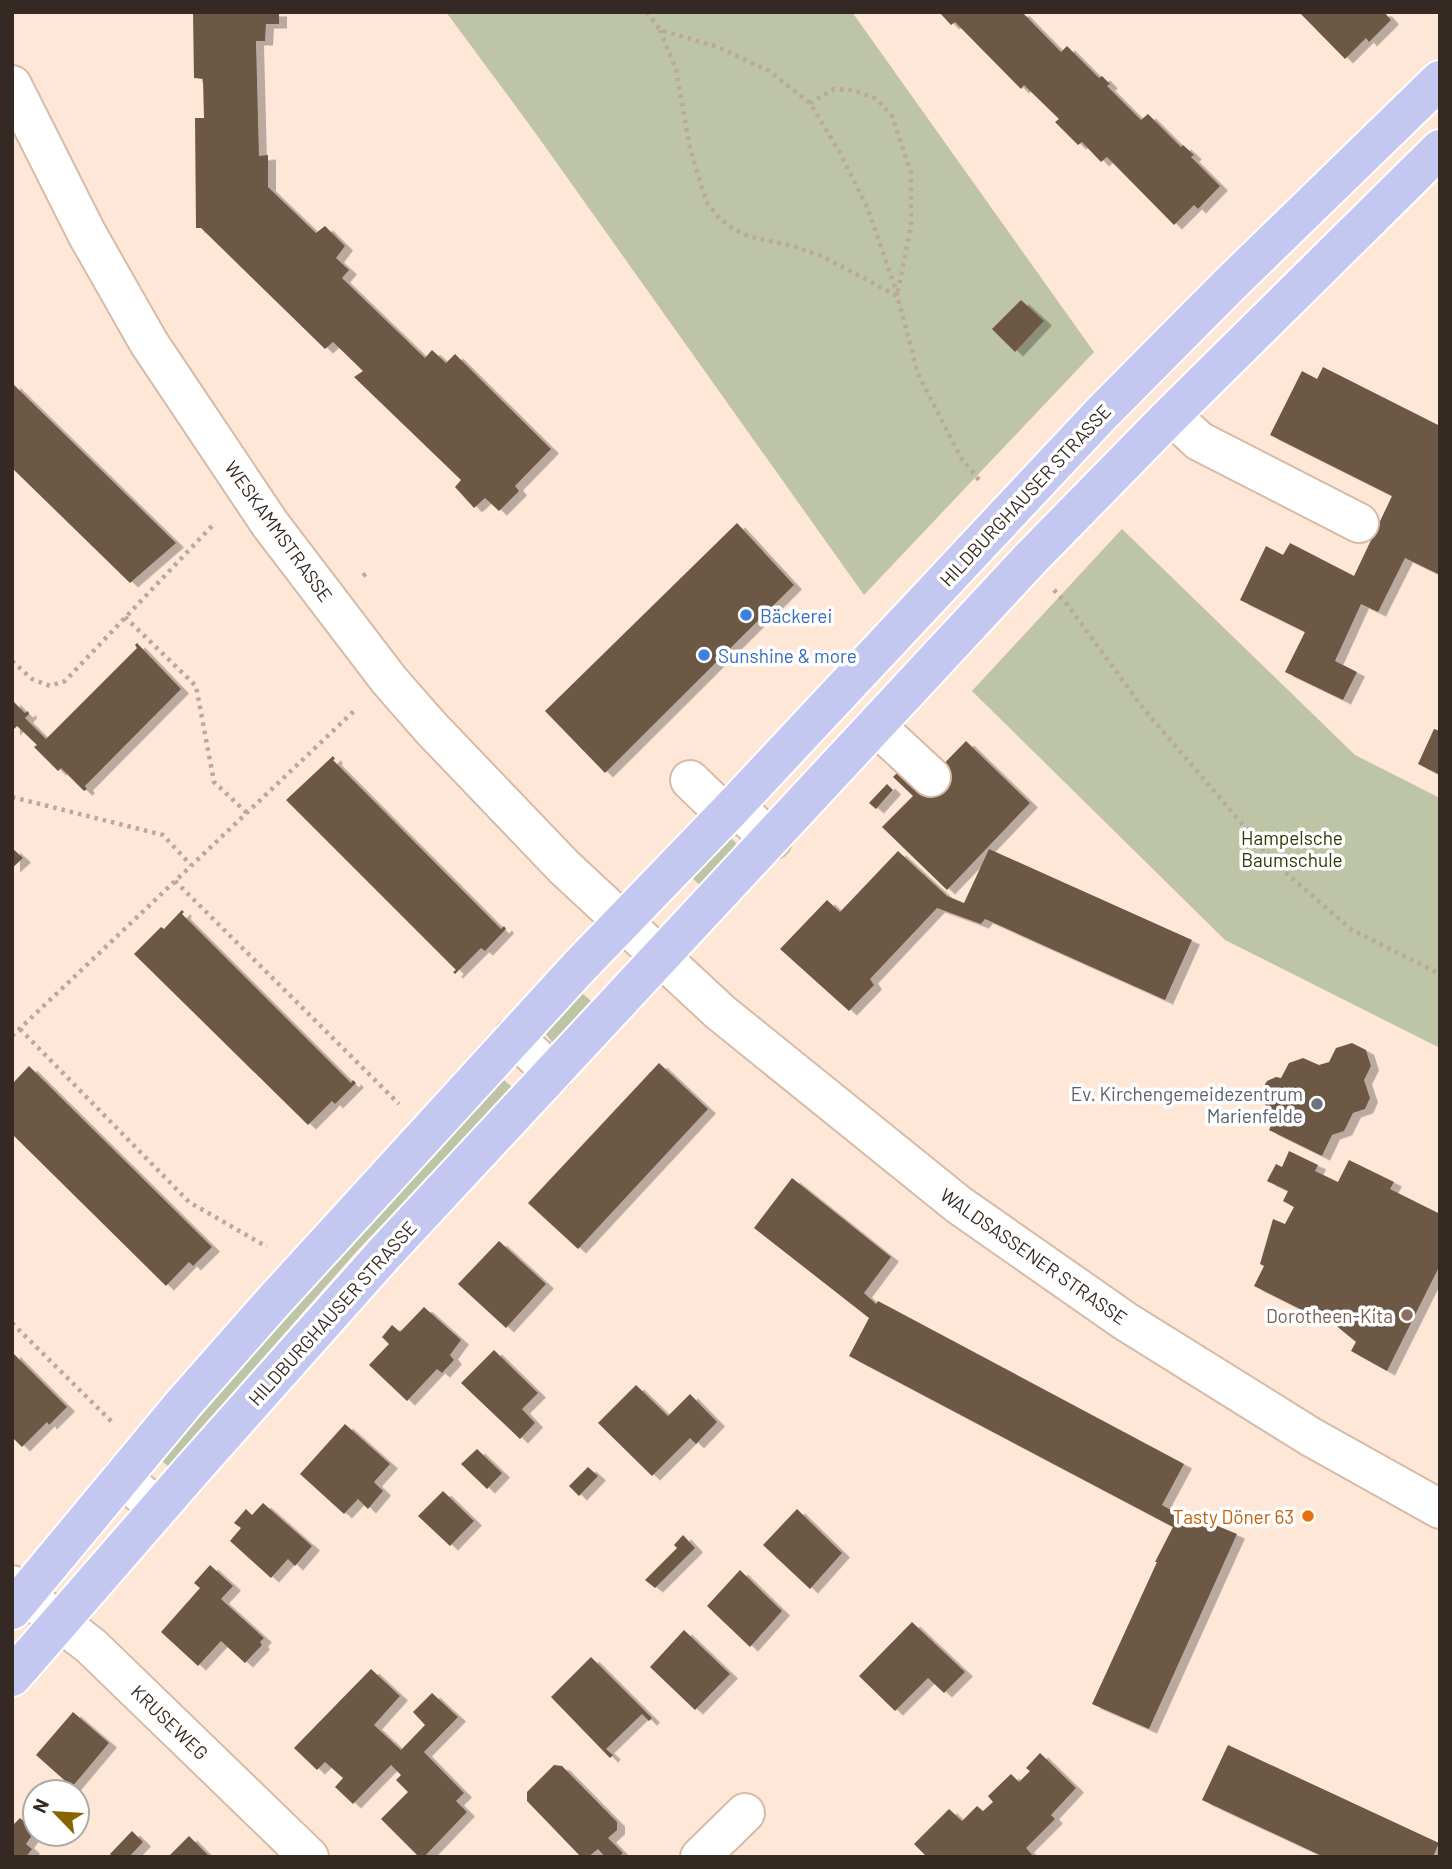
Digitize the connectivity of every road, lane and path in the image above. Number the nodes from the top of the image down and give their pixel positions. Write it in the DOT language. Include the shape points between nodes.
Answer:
graph roads {
  1 [pos="647,12"];
  2 [pos="660,30"];
  3 [pos="1440,80"];
  4 [pos="12,86"];
  5 [pos="810,103"];
  6 [pos="1440,149"];
  7 [pos="897,296"];
  8 [pos="1171,415"];
  9 [pos="979,480"];
  10 [pos="1359,523"];
  11 [pos="212,526"];
  12 [pos="369,571"];
  13 [pos="363,576"];
  14 [pos="1054,590"];
  15 [pos="125,617"];
  16 [pos="12,661"];
  17 [pos="355,710"];
  18 [pos="870,733"];
  19 [pos="915,774"];
  20 [pos="690,780"];
  21 [pos="12,797"];
  22 [pos="730,810"];
  23 [pos="247,813"];
  24 [pos="772,840"];
  25 [pos="191,865"];
  26 [pos="175,881"];
  27 [pos="622,921"];
  28 [pos="661,957"];
  29 [pos="1440,974"];
  30 [pos="20,1029"];
  31 [pos="12,1037"];
  32 [pos="514,1037"];
  33 [pos="553,1073"];
  34 [pos="399,1104"];
  35 [pos="267,1247"];
  36 [pos="12,1323"];
  37 [pos="113,1423"];
  38 [pos="122,1477"];
  39 [pos="1440,1508"];
  40 [pos="158,1509"];
  41 [pos="16,1596"];
  42 [pos="60,1622"];
  43 [pos="12,1677"];
  44 [pos="745,1813"];
  45 [pos="309,1857"];
  46 [pos="700,1857"];
  1 -- 2 [label="path"];
  2 -- 5 [label="path" via="718,47 769,71"];
  2 -- 7 [label="path" via="676,70 697,173 708,204 720,219 751,237 824,257"];
  3 -- 22 [label="main road, HILDBURGHAUSER STRASSE" via="1101,414"];
  4 -- 27 [label="street, WESKAMMSTRASSE" via="149,344 270,524 389,680 554,857"];
  5 -- 7 [label="path" via="867,207"];
  5 -- 7 [label="path" via="834,89 854,90 877,99 892,116 911,173 911,226"];
  6 -- 8 [label="main road, HILDBURGHAUSER STRASSE"];
  7 -- 9 [label="path" via="918,374 961,458"];
  8 -- 10 [label="street" via="1199,441"];
  8 -- 18 [label="main road, HILDBURGHAUSER STRASSE"];
  11 -- 15 [label="path"];
  12 -- 13 [label="path"];
  14 -- 29 [label="path" via="1143,708 1278,866 1352,930"];
  15 -- 16 [label="path" via="65,681 50,686 32,679"];
  15 -- 23 [label="path" via="196,686 214,782"];
  17 -- 23 [label="path"];
  18 -- 19 [label="street"];
  18 -- 24 [label="main road, HILDBURGHAUSER STRASSE"];
  20 -- 22 [label="street"];
  21 -- 25 [label="path" via="163,835"];
  22 -- 24 [label="street"];
  22 -- 27 [label="main road, HILDBURGHAUSER STRASSE"];
  23 -- 25 [label="path"];
  24 -- 28 [label="main road, HILDBURGHAUSER STRASSE"];
  25 -- 26 [label="path"];
  26 -- 30 [label="path"];
  26 -- 34 [label="path"];
  27 -- 28 [label="street"];
  27 -- 32 [label="main road, HILDBURGHAUSER STRASSE"];
  28 -- 33 [label="main road, HILDBURGHAUSER STRASSE"];
  28 -- 39 [label="street, WALDSASSENER STRASSE" via="731,1020 970,1213 1125,1321 1311,1437"];
  30 -- 31 [label="path"];
  30 -- 35 [label="path" via="189,1202"];
  32 -- 33 [label="street"];
  32 -- 38 [label="main road, HILDBURGHAUSER STRASSE" via="273,1302"];
  33 -- 40 [label="main road, HILDBURGHAUSER STRASSE" via="383,1255"];
  36 -- 37 [label="path"];
  38 -- 40 [label="street"];
  38 -- 41 [label="main road, HILDBURGHAUSER STRASSE"];
  40 -- 42 [label="main road, HILDBURGHAUSER STRASSE"];
  41 -- 42 [label="street, KRUSEWEG"];
  42 -- 43 [label="main road, HILDBURGHAUSER STRASSE"];
  42 -- 45 [label="street, KRUSEWEG" via="91,1646"];
  44 -- 46 [label="street"];
}
